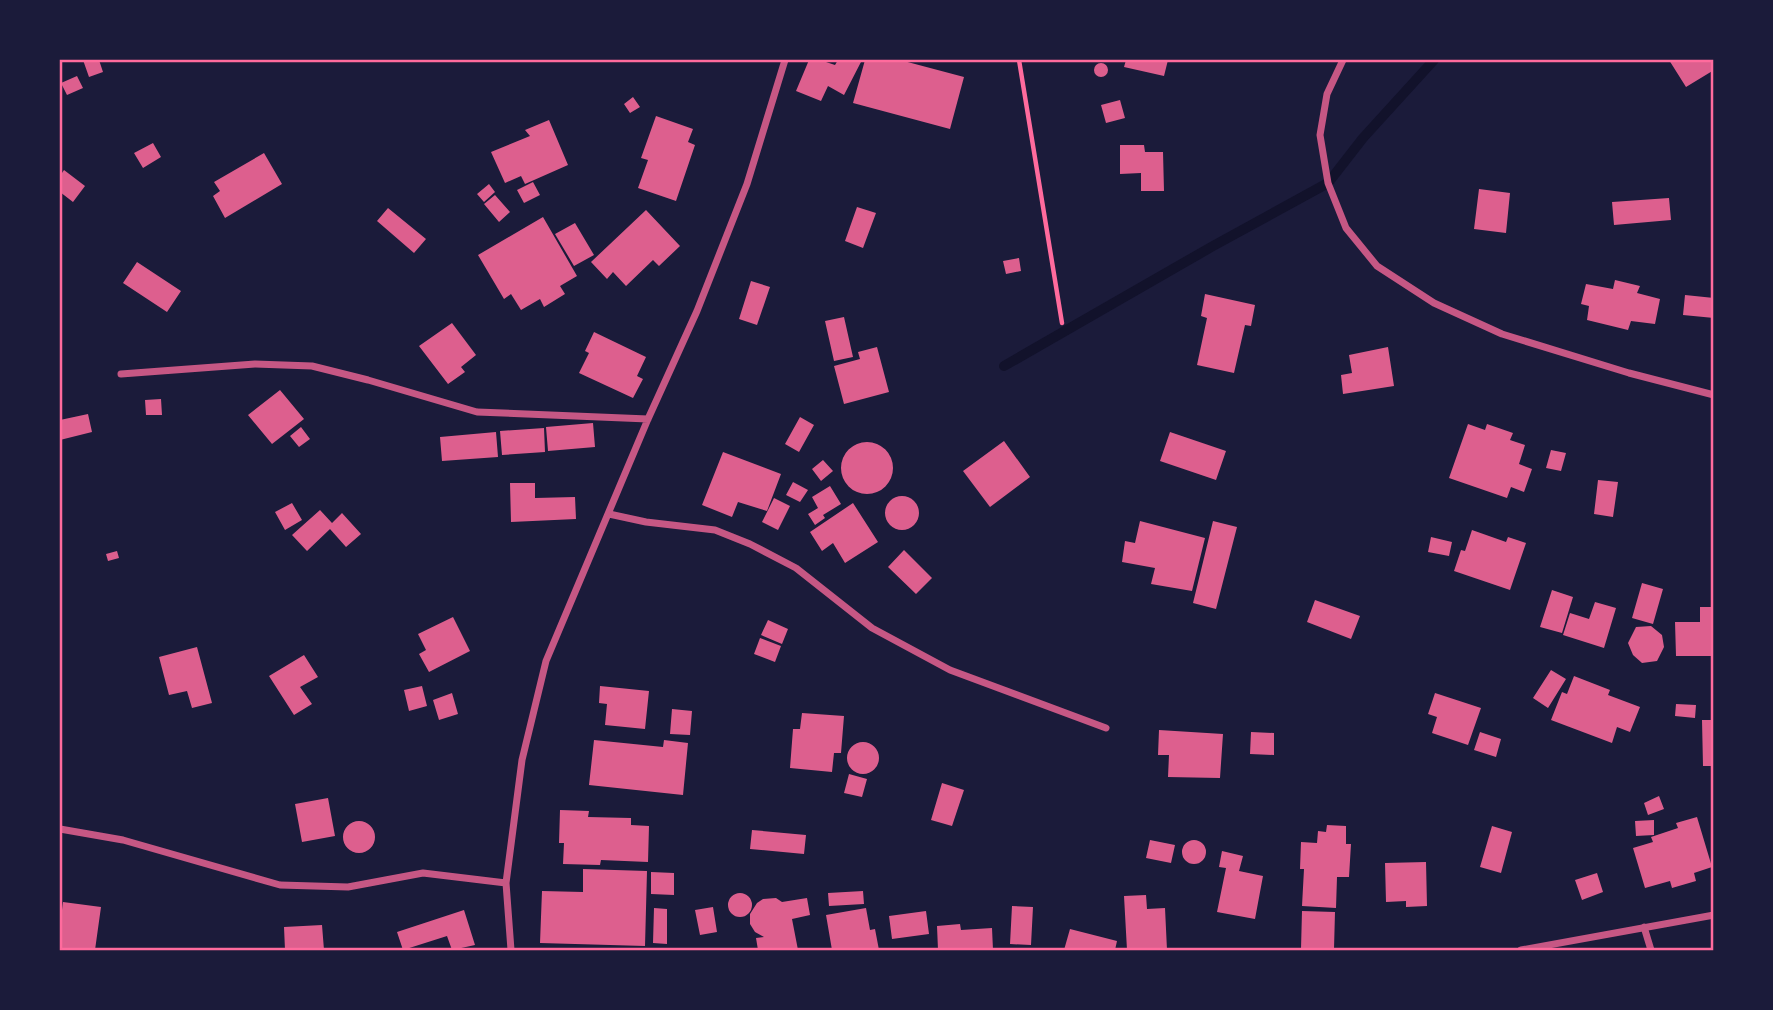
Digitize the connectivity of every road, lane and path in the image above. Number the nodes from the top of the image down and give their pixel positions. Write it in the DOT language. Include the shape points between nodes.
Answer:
graph roads {
  1 [pos="785,60"];
  2 [pos="1019,60"];
  3 [pos="1343,60"];
  4 [pos="1062,323"];
  5 [pos="121,374"];
  6 [pos="1713,395"];
  7 [pos="648,419"];
  8 [pos="609,514"];
  9 [pos="1105,728"];
  10 [pos="60,829"];
  11 [pos="506,883"];
  12 [pos="1713,915"];
  13 [pos="1644,926"];
  14 [pos="511,950"];
  15 [pos="1521,950"];
  16 [pos="1651,950"];
  1 -- 7 [label="street" via="747,184"];
  2 -- 4 [label="path"];
  3 -- 6 [label="street" via="1327,94 1320,135 1328,183 1346,228 1377,266 1434,303 1503,334"];
  5 -- 7 [label="street" via="255,364 312,366 477,412"];
  7 -- 8 [label="street"];
  8 -- 9 [label="street" via="715,530 750,544 796,568 872,628 950,670"];
  8 -- 11 [label="street" via="546,661 522,760"];
  10 -- 11 [label="street" via="123,840 280,885 348,887 423,873"];
  11 -- 14 [label="street"];
  12 -- 13 [label="street"];
  13 -- 15 [label="street"];
  13 -- 16 [label="street"];
}
